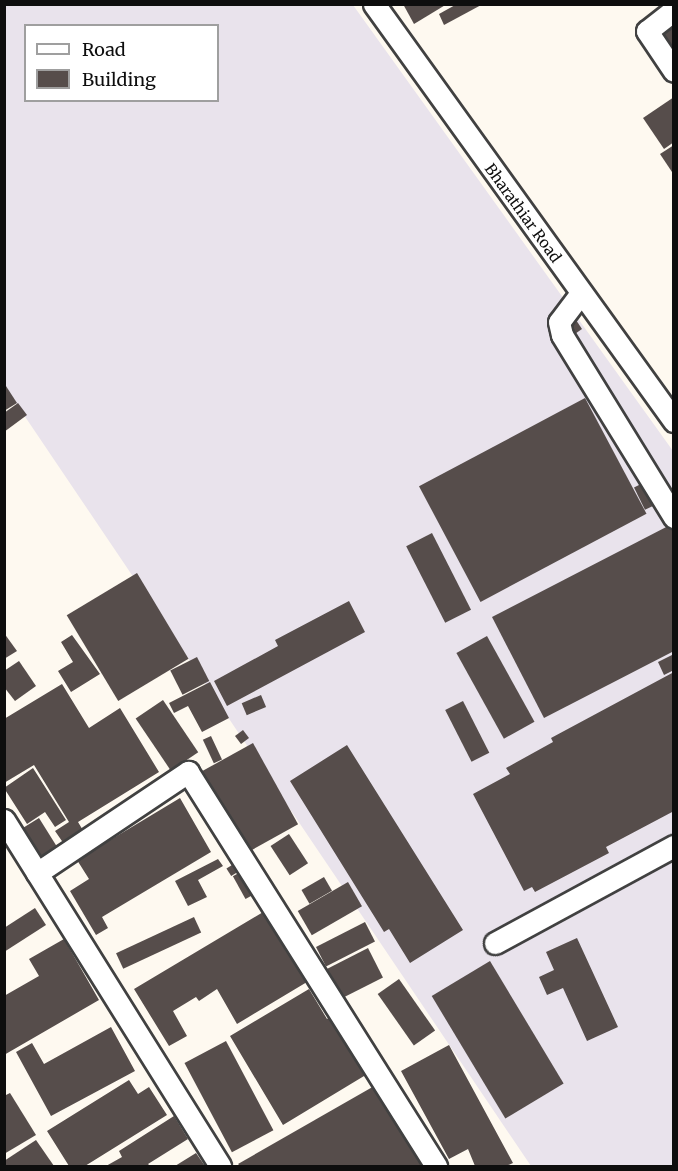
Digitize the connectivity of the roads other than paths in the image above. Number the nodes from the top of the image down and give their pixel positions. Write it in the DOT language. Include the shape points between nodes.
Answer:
graph roads {
  1 [pos="374,4"];
  2 [pos="674,10"];
  3 [pos="674,70"];
  4 [pos="580,293"];
  5 [pos="674,421"];
  6 [pos="674,517"];
  7 [pos="4,820"];
  8 [pos="674,846"];
  9 [pos="37,873"];
  10 [pos="495,943"];
  11 [pos="220,1167"];
  12 [pos="436,1167"];
  1 -- 4 [label="street, Bharathiar Road"];
  2 -- 3 [label="street" via="647,31"];
  4 -- 5 [label="street, Bharathiar Road"];
  4 -- 6 [label="street" via="560,322 562,335"];
  7 -- 9 [label="street"];
  8 -- 10 [label="street"];
  9 -- 11 [label="street"];
  9 -- 12 [label="street" via="188,772"];
}
